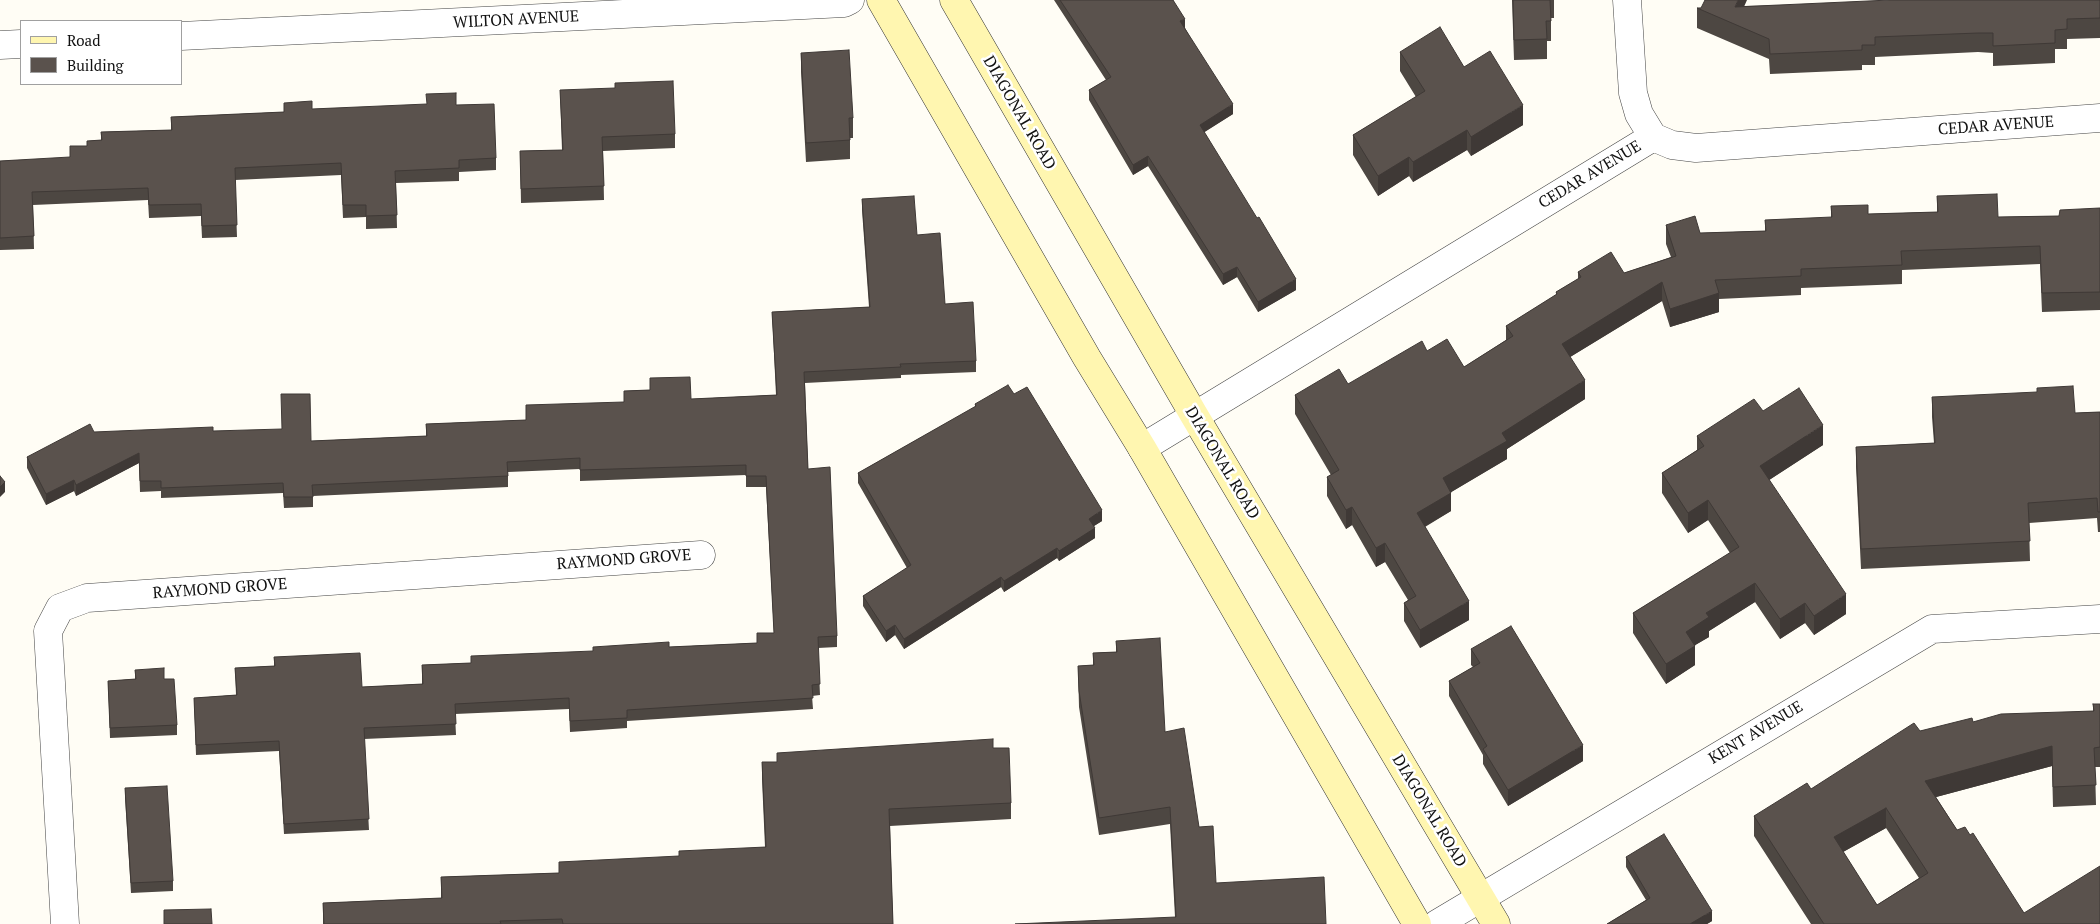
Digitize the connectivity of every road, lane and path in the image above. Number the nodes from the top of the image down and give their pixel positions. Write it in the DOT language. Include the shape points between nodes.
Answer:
graph roads {
  1 [pos="850,0"];
  2 [pos="881,0"];
  3 [pos="954,0"];
  4 [pos="1628,0"];
  5 [pos="182,36"];
  6 [pos="20,44"];
  7 [pos="0,45"];
  8 [pos="2100,118"];
  9 [pos="1653,137"];
  10 [pos="1194,415"];
  11 [pos="1142,448"];
  12 [pos="701,555"];
  13 [pos="2100,619"];
  14 [pos="1480,897"];
  15 [pos="65,924"];
  16 [pos="1417,924"];
  17 [pos="1436,924"];
  18 [pos="1496,924"];
  1 -- 5 [label="street, WILTON AVENUE" via="844,3"];
  2 -- 11 [label="main road"];
  3 -- 10 [label="main road, DIAGONAL ROAD"];
  4 -- 9 [label="street" via="1633,93 1639,114"];
  6 -- 7 [label="street"];
  8 -- 9 [label="street, CEDAR AVENUE" via="1696,148 1672,146"];
  9 -- 10 [label="street, CEDAR AVENUE"];
  10 -- 11 [label="street, CEDAR AVENUE"];
  10 -- 14 [label="main road, DIAGONAL ROAD"];
  11 -- 16 [label="main road"];
  12 -- 15 [label="street, RAYMOND GROVE" via="87,598 60,608 48,631"];
  13 -- 14 [label="street, KENT AVENUE" via="1932,629"];
  14 -- 17 [label="street, KENT AVENUE"];
  14 -- 18 [label="main road, DIAGONAL ROAD"];
}
